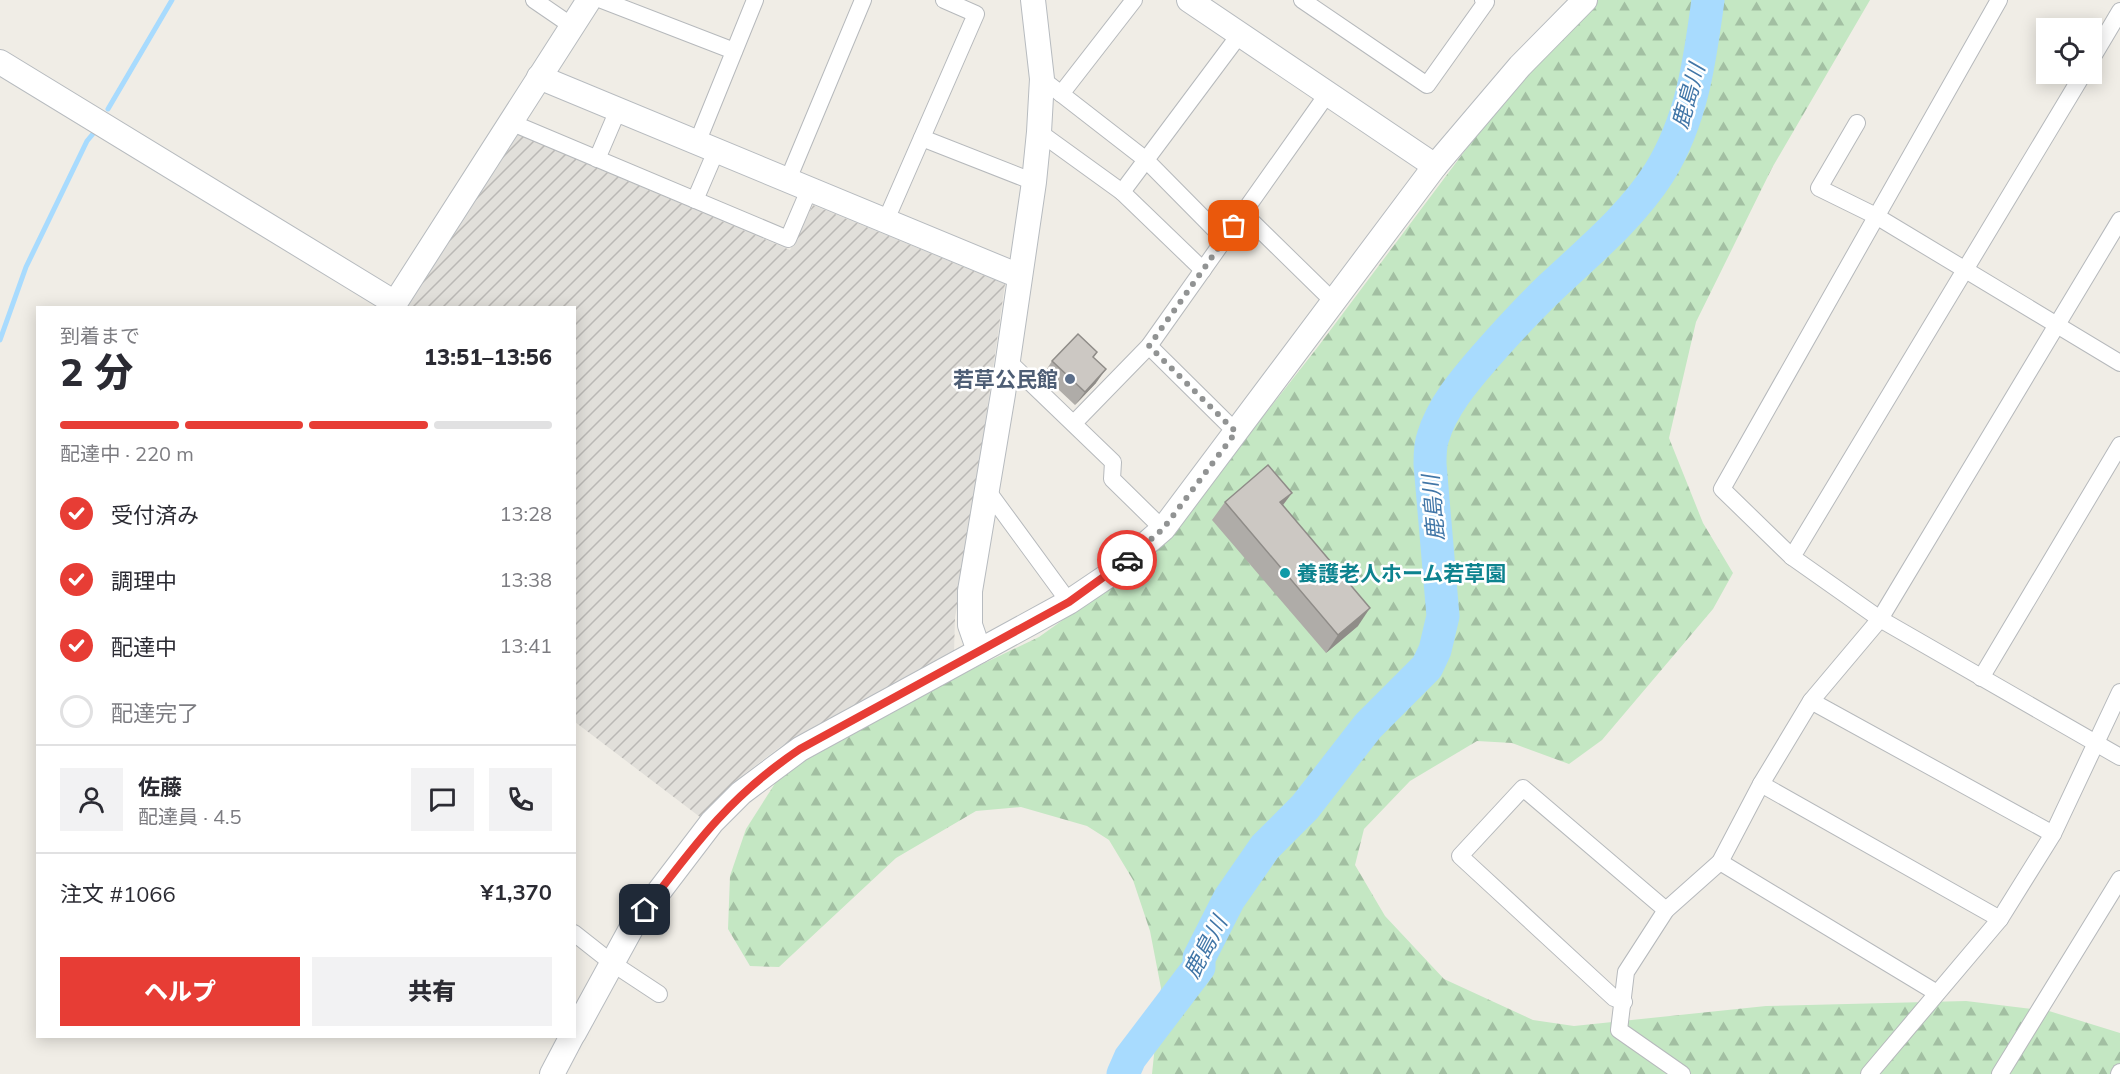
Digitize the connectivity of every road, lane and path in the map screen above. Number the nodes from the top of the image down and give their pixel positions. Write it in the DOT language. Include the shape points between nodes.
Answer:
graph roads {
  1 [pos="534,0"];
  2 [pos="589,0"];
  3 [pos="602,0"];
  4 [pos="755,0"];
  5 [pos="863,0"];
  6 [pos="944,0"];
  7 [pos="1033,0"];
  8 [pos="1134,0"];
  9 [pos="1189,0"];
  10 [pos="1302,0"];
  11 [pos="1483,0"];
  12 [pos="1585,0"];
  13 [pos="1999,0"];
  14 [pos="2120,11"];
  15 [pos="572,26"];
  16 [pos="1240,34"];
  17 [pos="2102,41"];
  18 [pos="734,51"];
  19 [pos="0,62"];
  20 [pos="539,77"];
  21 [pos="1042,80"];
  22 [pos="2077,84"];
  23 [pos="1328,93"];
  24 [pos="1061,94"];
  25 [pos="618,110"];
  26 [pos="510,122"];
  27 [pos="1857,123"];
  28 [pos="1039,132"];
  29 [pos="922,138"];
  30 [pos="706,147"];
  31 [pos="597,159"];
  32 [pos="1145,159"];
  33 [pos="1435,166"];
  34 [pos="1034,182"];
  35 [pos="798,186"];
  36 [pos="1122,192"];
  37 [pos="695,200"];
  38 [pos="1243,213"];
  39 [pos="1876,216"];
  40 [pos="886,220"];
  41 [pos="2120,220"];
  42 [pos="1224,239"];
  43 [pos="1966,268"];
  44 [pos="1203,270"];
  45 [pos="1019,276"];
  46 [pos="1334,302"];
  47 [pos="2059,324"];
  48 [pos="1149,346"];
  49 [pos="1007,360"];
  50 [pos="2120,363"];
  51 [pos="1074,423"];
  52 [pos="1236,432"];
  53 [pos="2120,445"];
  54 [pos="987,490"];
  55 [pos="1163,529"];
  56 [pos="1792,556"];
  57 [pos="1069,602"];
  58 [pos="1880,619"];
  59 [pos="979,651"];
  60 [pos="1981,678"];
  61 [pos="2120,692"];
  62 [pos="1811,701"];
  63 [pos="2095,743"];
  64 [pos="2120,757"];
  65 [pos="1761,784"];
  66 [pos="2053,834"];
  67 [pos="1720,862"];
  68 [pos="2120,879"];
  69 [pos="1666,910"];
  70 [pos="2000,919"];
  71 [pos="576,935"];
  72 [pos="612,963"];
  73 [pos="1937,993"];
  74 [pos="659,994"];
  75 [pos="1624,1002"];
  76 [pos="576,1029"];
  77 [pos="571,1038"];
  78 [pos="552,1074"];
  79 [pos="1682,1074"];
  80 [pos="1869,1074"];
  81 [pos="2000,1074"];
  1 -- 15 [label="street"];
  2 -- 15 [label="street"];
  3 -- 18 [label="street"];
  4 -- 18 [label="street"];
  5 -- 35 [label="street"];
  6 -- 29 [label="street" via="976,14"];
  7 -- 21 [label="street"];
  8 -- 24 [label="street"];
  9 -- 16 [label="street"];
  10 -- 11 [label="street" via="1428,85 1486,2"];
  12 -- 33 [label="street" via="1520,66"];
  13 -- 39 [label="street"];
  14 -- 17 [label="street"];
  15 -- 20 [label="street"];
  16 -- 23 [label="street"];
  16 -- 32 [label="street"];
  18 -- 30 [label="street"];
  19 -- 26 [label="street" via="395,303"];
  20 -- 25 [label="street"];
  20 -- 26 [label="street"];
  21 -- 24 [label="street"];
  21 -- 28 [label="street"];
  22 -- 43 [label="street"];
  23 -- 33 [label="street"];
  23 -- 38 [label="street"];
  24 -- 32 [label="street"];
  25 -- 30 [label="street"];
  25 -- 31 [label="street"];
  26 -- 31 [label="street"];
  27 -- 39 [label="street" via="1819,188"];
  28 -- 34 [label="street"];
  28 -- 36 [label="street"];
  29 -- 34 [label="street"];
  29 -- 40 [label="street"];
  30 -- 35 [label="street"];
  30 -- 37 [label="street"];
  31 -- 37 [label="street"];
  32 -- 36 [label="street"];
  32 -- 42 [label="street"];
  33 -- 46 [label="street"];
  34 -- 45 [label="street"];
  35 -- 37 [label="street" via="788,238"];
  35 -- 40 [label="street"];
  36 -- 44 [label="street"];
  38 -- 42 [label="street"];
  38 -- 46 [label="street"];
  39 -- 43 [label="street"];
  39 -- 56 [label="street" via="1722,489"];
  40 -- 45 [label="street"];
  41 -- 47 [label="street"];
  42 -- 44 [label="street"];
  43 -- 47 [label="street"];
  43 -- 56 [label="street"];
  44 -- 48 [label="street"];
  45 -- 49 [label="street"];
  46 -- 52 [label="street"];
  47 -- 50 [label="street"];
  47 -- 58 [label="street"];
  48 -- 51 [label="street"];
  48 -- 52 [label="street"];
  49 -- 51 [label="street"];
  49 -- 54 [label="street"];
  51 -- 55 [label="street" via="1113,462 1112,479"];
  52 -- 55 [label="street"];
  53 -- 60 [label="street"];
  54 -- 57 [label="street"];
  54 -- 59 [label="street" via="970,591 970,625"];
  55 -- 57 [label="street" via="1112,573"];
  56 -- 58 [label="street"];
  57 -- 59 [label="street"];
  58 -- 60 [label="street"];
  58 -- 62 [label="street"];
  59 -- 72 [label="street" via="800,749 741,793 712,822 639,918"];
  60 -- 63 [label="street"];
  61 -- 63 [label="street"];
  62 -- 65 [label="street"];
  62 -- 66 [label="street"];
  63 -- 64 [label="street"];
  63 -- 66 [label="street"];
  65 -- 67 [label="street"];
  65 -- 70 [label="street"];
  66 -- 70 [label="street"];
  67 -- 69 [label="street"];
  67 -- 73 [label="street"];
  68 -- 81 [label="street"];
  69 -- 75 [label="street" via="1626,972"];
  69 -- 75 [label="street" via="1523,788 1460,856 1614,998"];
  70 -- 73 [label="street"];
  71 -- 72 [label="street"];
  72 -- 74 [label="street"];
  72 -- 76 [label="street"];
  73 -- 80 [label="street"];
  75 -- 79 [label="street" via="1619,1030"];
  77 -- 78 [label="street"];
}
